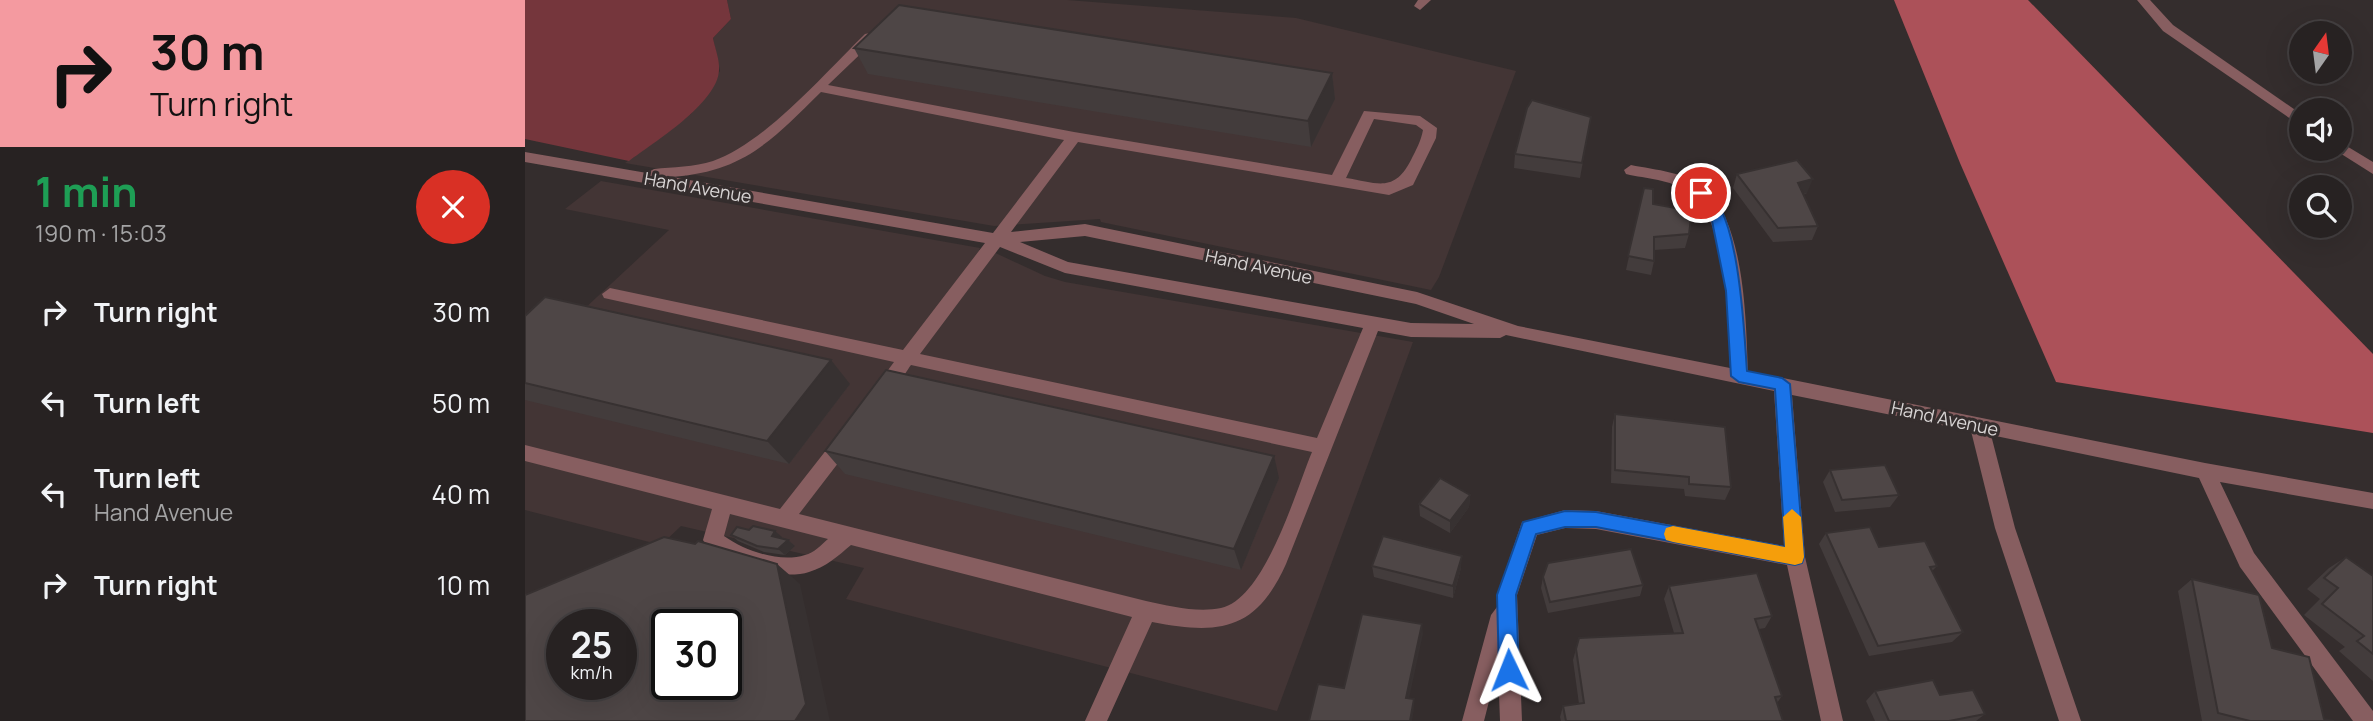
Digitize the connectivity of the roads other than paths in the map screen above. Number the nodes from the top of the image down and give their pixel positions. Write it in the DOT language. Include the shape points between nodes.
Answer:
graph roads {
  1 [pos="2143,0"];
  2 [pos="870,37"];
  3 [pos="818,87"];
  4 [pos="2289,113"];
  5 [pos="1074,137"];
  6 [pos="2352,155"];
  7 [pos="525,157"];
  8 [pos="2373,169"];
  9 [pos="1632,170"];
  10 [pos="633,176"];
  11 [pos="1337,181"];
  12 [pos="996,239"];
  13 [pos="610,294"];
  14 [pos="1373,323"];
  15 [pos="1517,332"];
  16 [pos="906,359"];
  17 [pos="1739,376"];
  18 [pos="1782,384"];
  19 [pos="873,402"];
  20 [pos="857,423"];
  21 [pos="1979,425"];
  22 [pos="1323,447"];
  23 [pos="525,453"];
  24 [pos="2206,471"];
  25 [pos="2373,500"];
  26 [pos="723,504"];
  27 [pos="784,519"];
  28 [pos="848,536"];
  29 [pos="1795,557"];
  30 [pos="1507,595"];
  31 [pos="1146,611"];
  32 [pos="1095,721"];
  33 [pos="1473,721"];
  34 [pos="1511,721"];
  35 [pos="1832,721"];
  36 [pos="2070,721"];
  37 [pos="2367,721"];
  1 -- 4 [label="street" via="2168,28"];
  2 -- 3 [label="street"];
  3 -- 5 [label="street"];
  3 -- 10 [label="street" via="735,156 715,165"];
  5 -- 11 [label="street"];
  5 -- 12 [label="street"];
  6 -- 8 [label="street"];
  7 -- 10 [label="street, Hand Avenue"];
  9 -- 17 [label="street" via="1689,184 1710,202 1719,221 1734,291"];
  10 -- 12 [label="street, Hand Avenue"];
  11 -- 11 [label="street" via="1389,190 1402,186 1430,128 1420,121 1369,114"];
  12 -- 14 [label="street, Hand Avenue" via="1065,267"];
  12 -- 15 [label="street, Hand Avenue" via="1085,230 1417,298"];
  12 -- 16 [label="street"];
  13 -- 16 [label="street"];
  14 -- 15 [label="street, Hand Avenue" via="1411,330"];
  14 -- 22 [label="street"];
  15 -- 17 [label="street, Hand Avenue"];
  16 -- 19 [label="street"];
  16 -- 22 [label="street"];
  17 -- 18 [label="street, Hand Avenue"];
  18 -- 21 [label="street, Hand Avenue"];
  18 -- 29 [label="street"];
  20 -- 27 [label="street"];
  21 -- 24 [label="street, Hand Avenue"];
  21 -- 36 [label="street" via="2009,541"];
  22 -- 31 [label="street" via="1261,593 1221,620 1201,622"];
  23 -- 26 [label="street"];
  24 -- 25 [label="street, Hand Avenue"];
  24 -- 37 [label="street" via="2247,560"];
  26 -- 27 [label="street"];
  26 -- 28 [label="street" via="713,540 726,551 786,567 809,564"];
  27 -- 28 [label="street"];
  28 -- 31 [label="street"];
  29 -- 30 [label="street" via="1596,520 1565,519 1529,528"];
  29 -- 35 [label="street"];
  30 -- 33 [label="street"];
  30 -- 34 [label="street"];
  31 -- 32 [label="street"];
}
